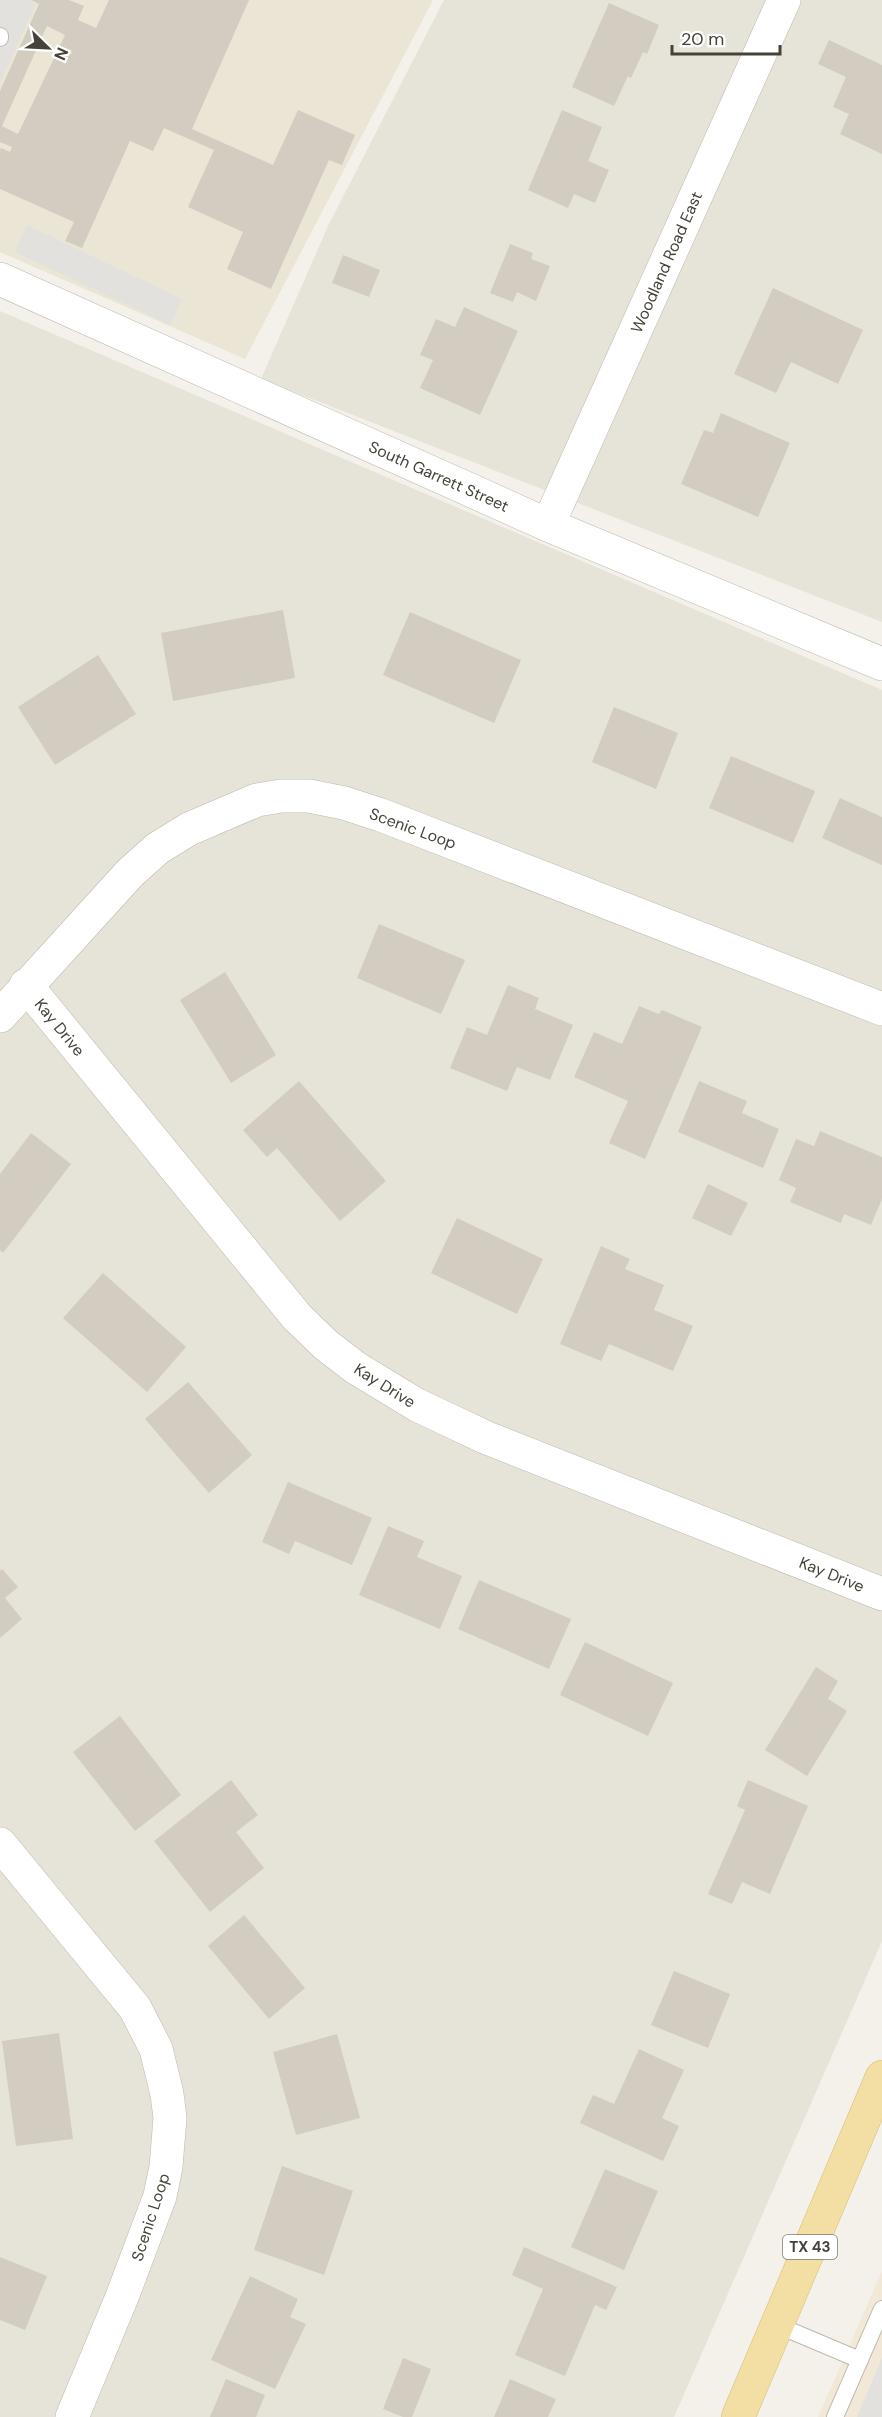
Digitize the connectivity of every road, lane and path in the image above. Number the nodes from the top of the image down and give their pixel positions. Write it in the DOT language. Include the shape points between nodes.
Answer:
graph roads {
  1 [pos="784,0"];
  2 [pos="0,279"];
  3 [pos="548,525"];
  4 [pos="882,664"];
  5 [pos="26,985"];
  6 [pos="882,1009"];
  7 [pos="0,1016"];
  8 [pos="882,1594"];
  9 [pos="0,1844"];
  10 [pos="882,2077"];
  11 [pos="882,2308"];
  12 [pos="777,2325"];
  13 [pos="860,2360"];
  14 [pos="72,2417"];
  15 [pos="738,2417"];
  16 [pos="835,2417"];
  1 -- 3 [label="street, Woodland Road East"];
  2 -- 3 [label="street, South Garrett Street"];
  3 -- 4 [label="street, South Garrett Street"];
  5 -- 6 [label="street, Scenic Loop" via="158,848 189,829 257,800 309,796 381,815"];
  5 -- 7 [label="street, Scenic Loop"];
  5 -- 8 [label="street, Kay Drive" via="297,1317 356,1368 417,1406 487,1438"];
  9 -- 14 [label="street, Scenic Loop" via="135,2008 156,2049 167,2094 170,2118 160,2196"];
  10 -- 12 [label="main road, TX 43"];
  11 -- 13 [label="lane"];
  12 -- 13 [label="lane"];
  12 -- 15 [label="main road, TX 43"];
  13 -- 16 [label="lane"];
}
